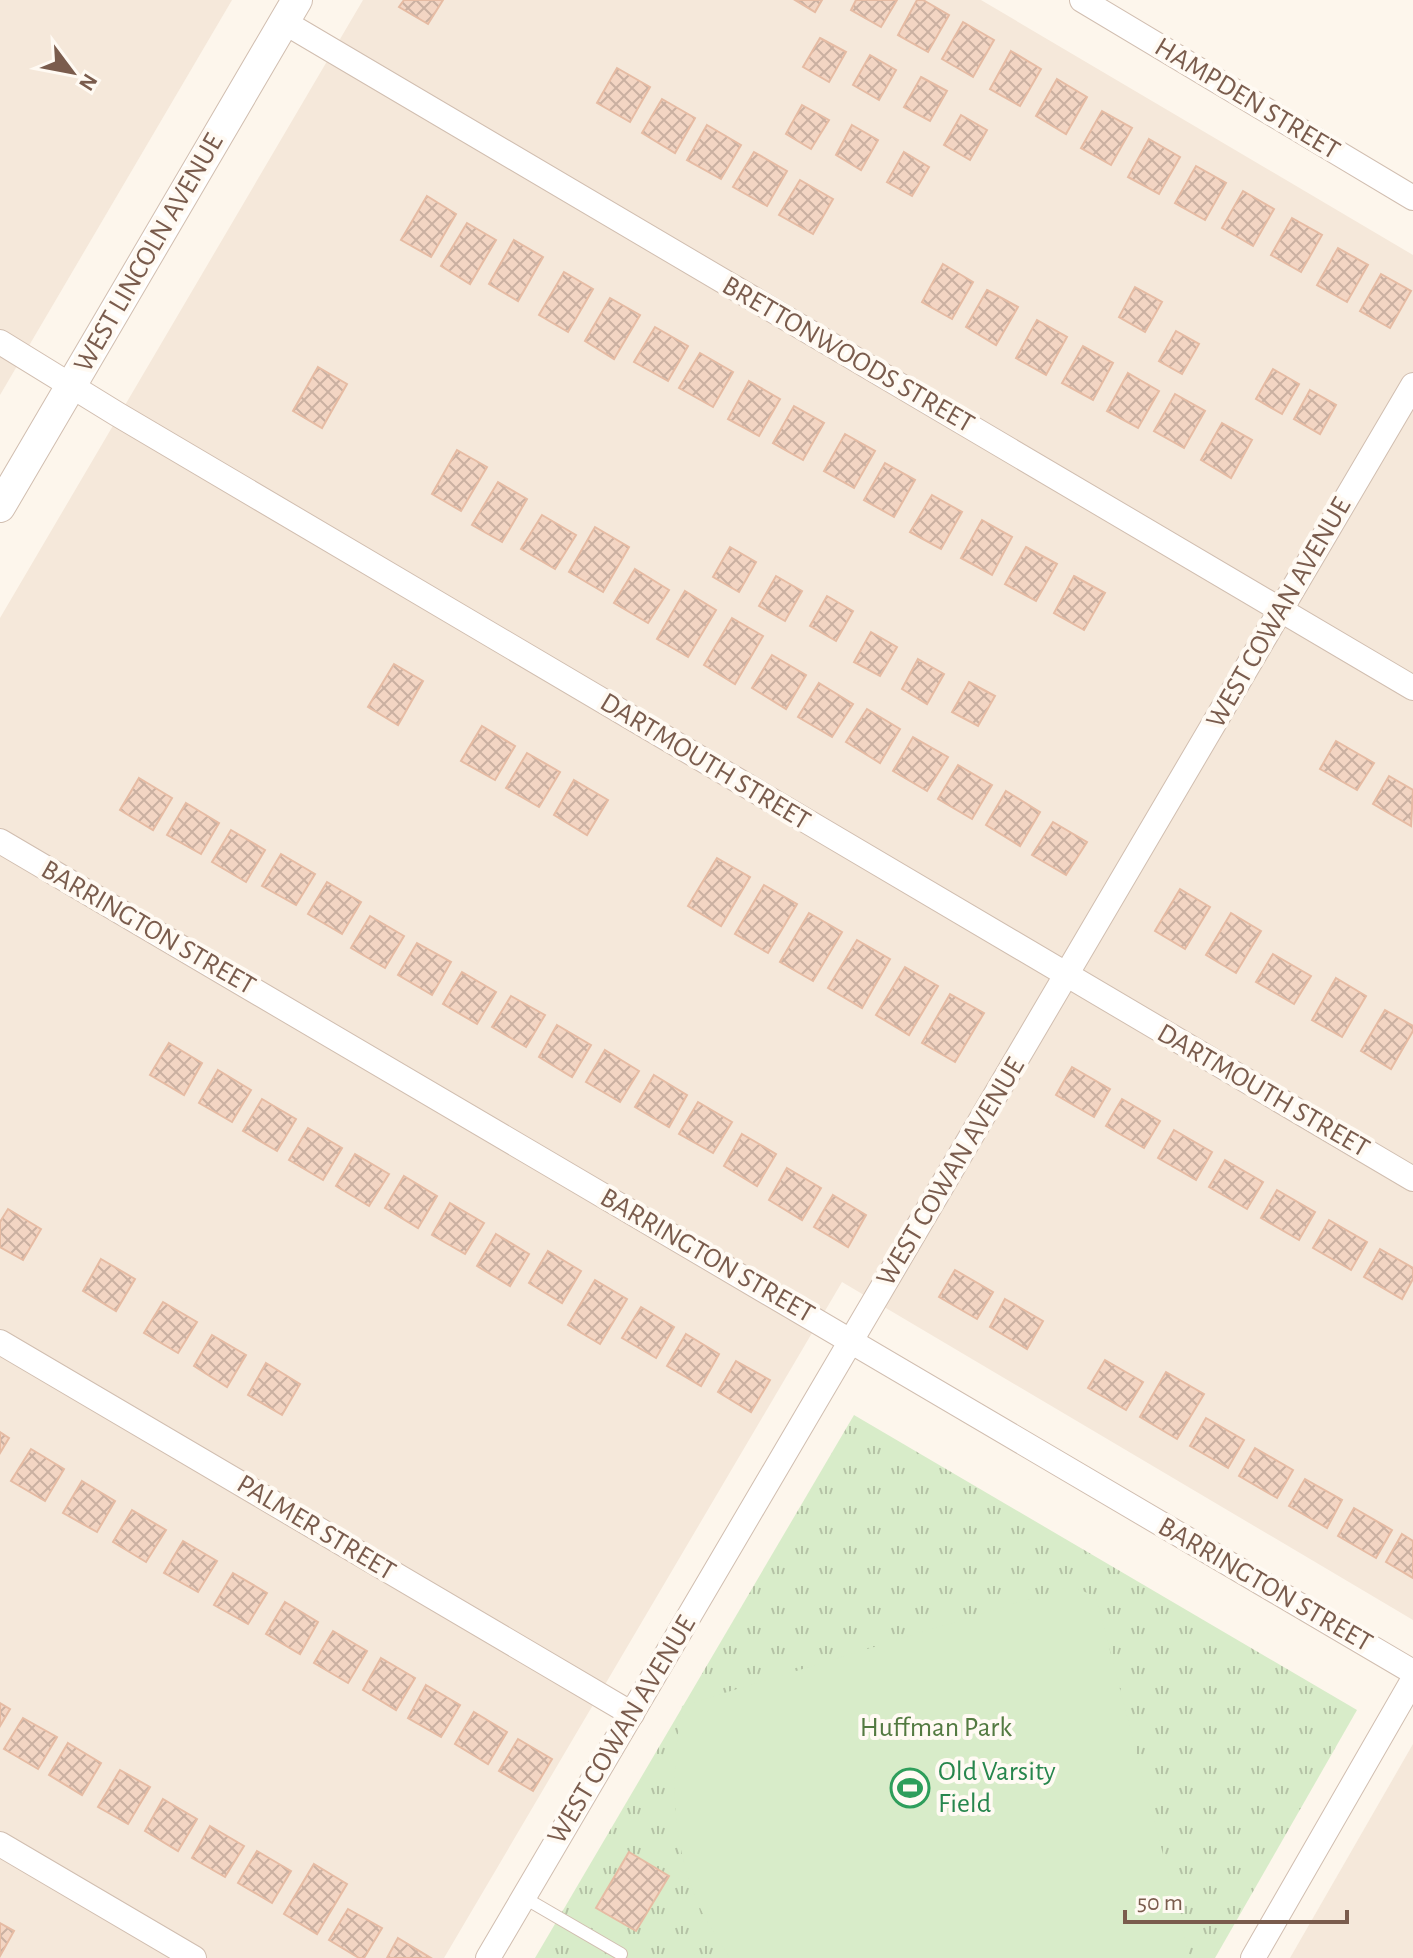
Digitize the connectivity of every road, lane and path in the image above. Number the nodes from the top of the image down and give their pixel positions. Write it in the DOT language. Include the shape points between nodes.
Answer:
graph roads {
  1 [pos="1082,0"];
  2 [pos="291,11"];
  3 [pos="1413,198"];
  4 [pos="0,342"];
  5 [pos="1413,385"];
  6 [pos="71,386"];
  7 [pos="0,507"];
  8 [pos="1281,610"];
  9 [pos="1413,688"];
  10 [pos="0,841"];
  11 [pos="1067,976"];
  12 [pos="1413,1179"];
  13 [pos="851,1341"];
  14 [pos="0,1342"];
  15 [pos="1413,1672"];
  16 [pos="1413,1680"];
  17 [pos="632,1714"];
  18 [pos="0,1844"];
  19 [pos="523,1897"];
  20 [pos="621,1954"];
  21 [pos="194,1958"];
  22 [pos="488,1958"];
  23 [pos="1253,1958"];
  1 -- 3 [label="street, HAMPDEN STREET"];
  2 -- 6 [label="street, WEST LINCOLN AVENUE"];
  2 -- 8 [label="street, BRETTONWOODS STREET"];
  4 -- 6 [label="street, DARTMOUTH STREET"];
  5 -- 8 [label="street, WEST COWAN AVENUE"];
  6 -- 7 [label="street, WEST LINCOLN AVENUE"];
  6 -- 11 [label="street, DARTMOUTH STREET"];
  8 -- 9 [label="street, BRETTONWOODS STREET"];
  8 -- 11 [label="street, WEST COWAN AVENUE"];
  10 -- 13 [label="street, BARRINGTON STREET"];
  11 -- 12 [label="street, DARTMOUTH STREET"];
  11 -- 13 [label="street, WEST COWAN AVENUE"];
  13 -- 15 [label="street, BARRINGTON STREET"];
  13 -- 17 [label="street, WEST COWAN AVENUE"];
  14 -- 17 [label="street, PALMER STREET"];
  16 -- 23 [label="street"];
  17 -- 19 [label="street, WEST COWAN AVENUE"];
  18 -- 21 [label="street"];
  19 -- 20 [label="lane"];
  19 -- 22 [label="street, WEST COWAN AVENUE"];
}
